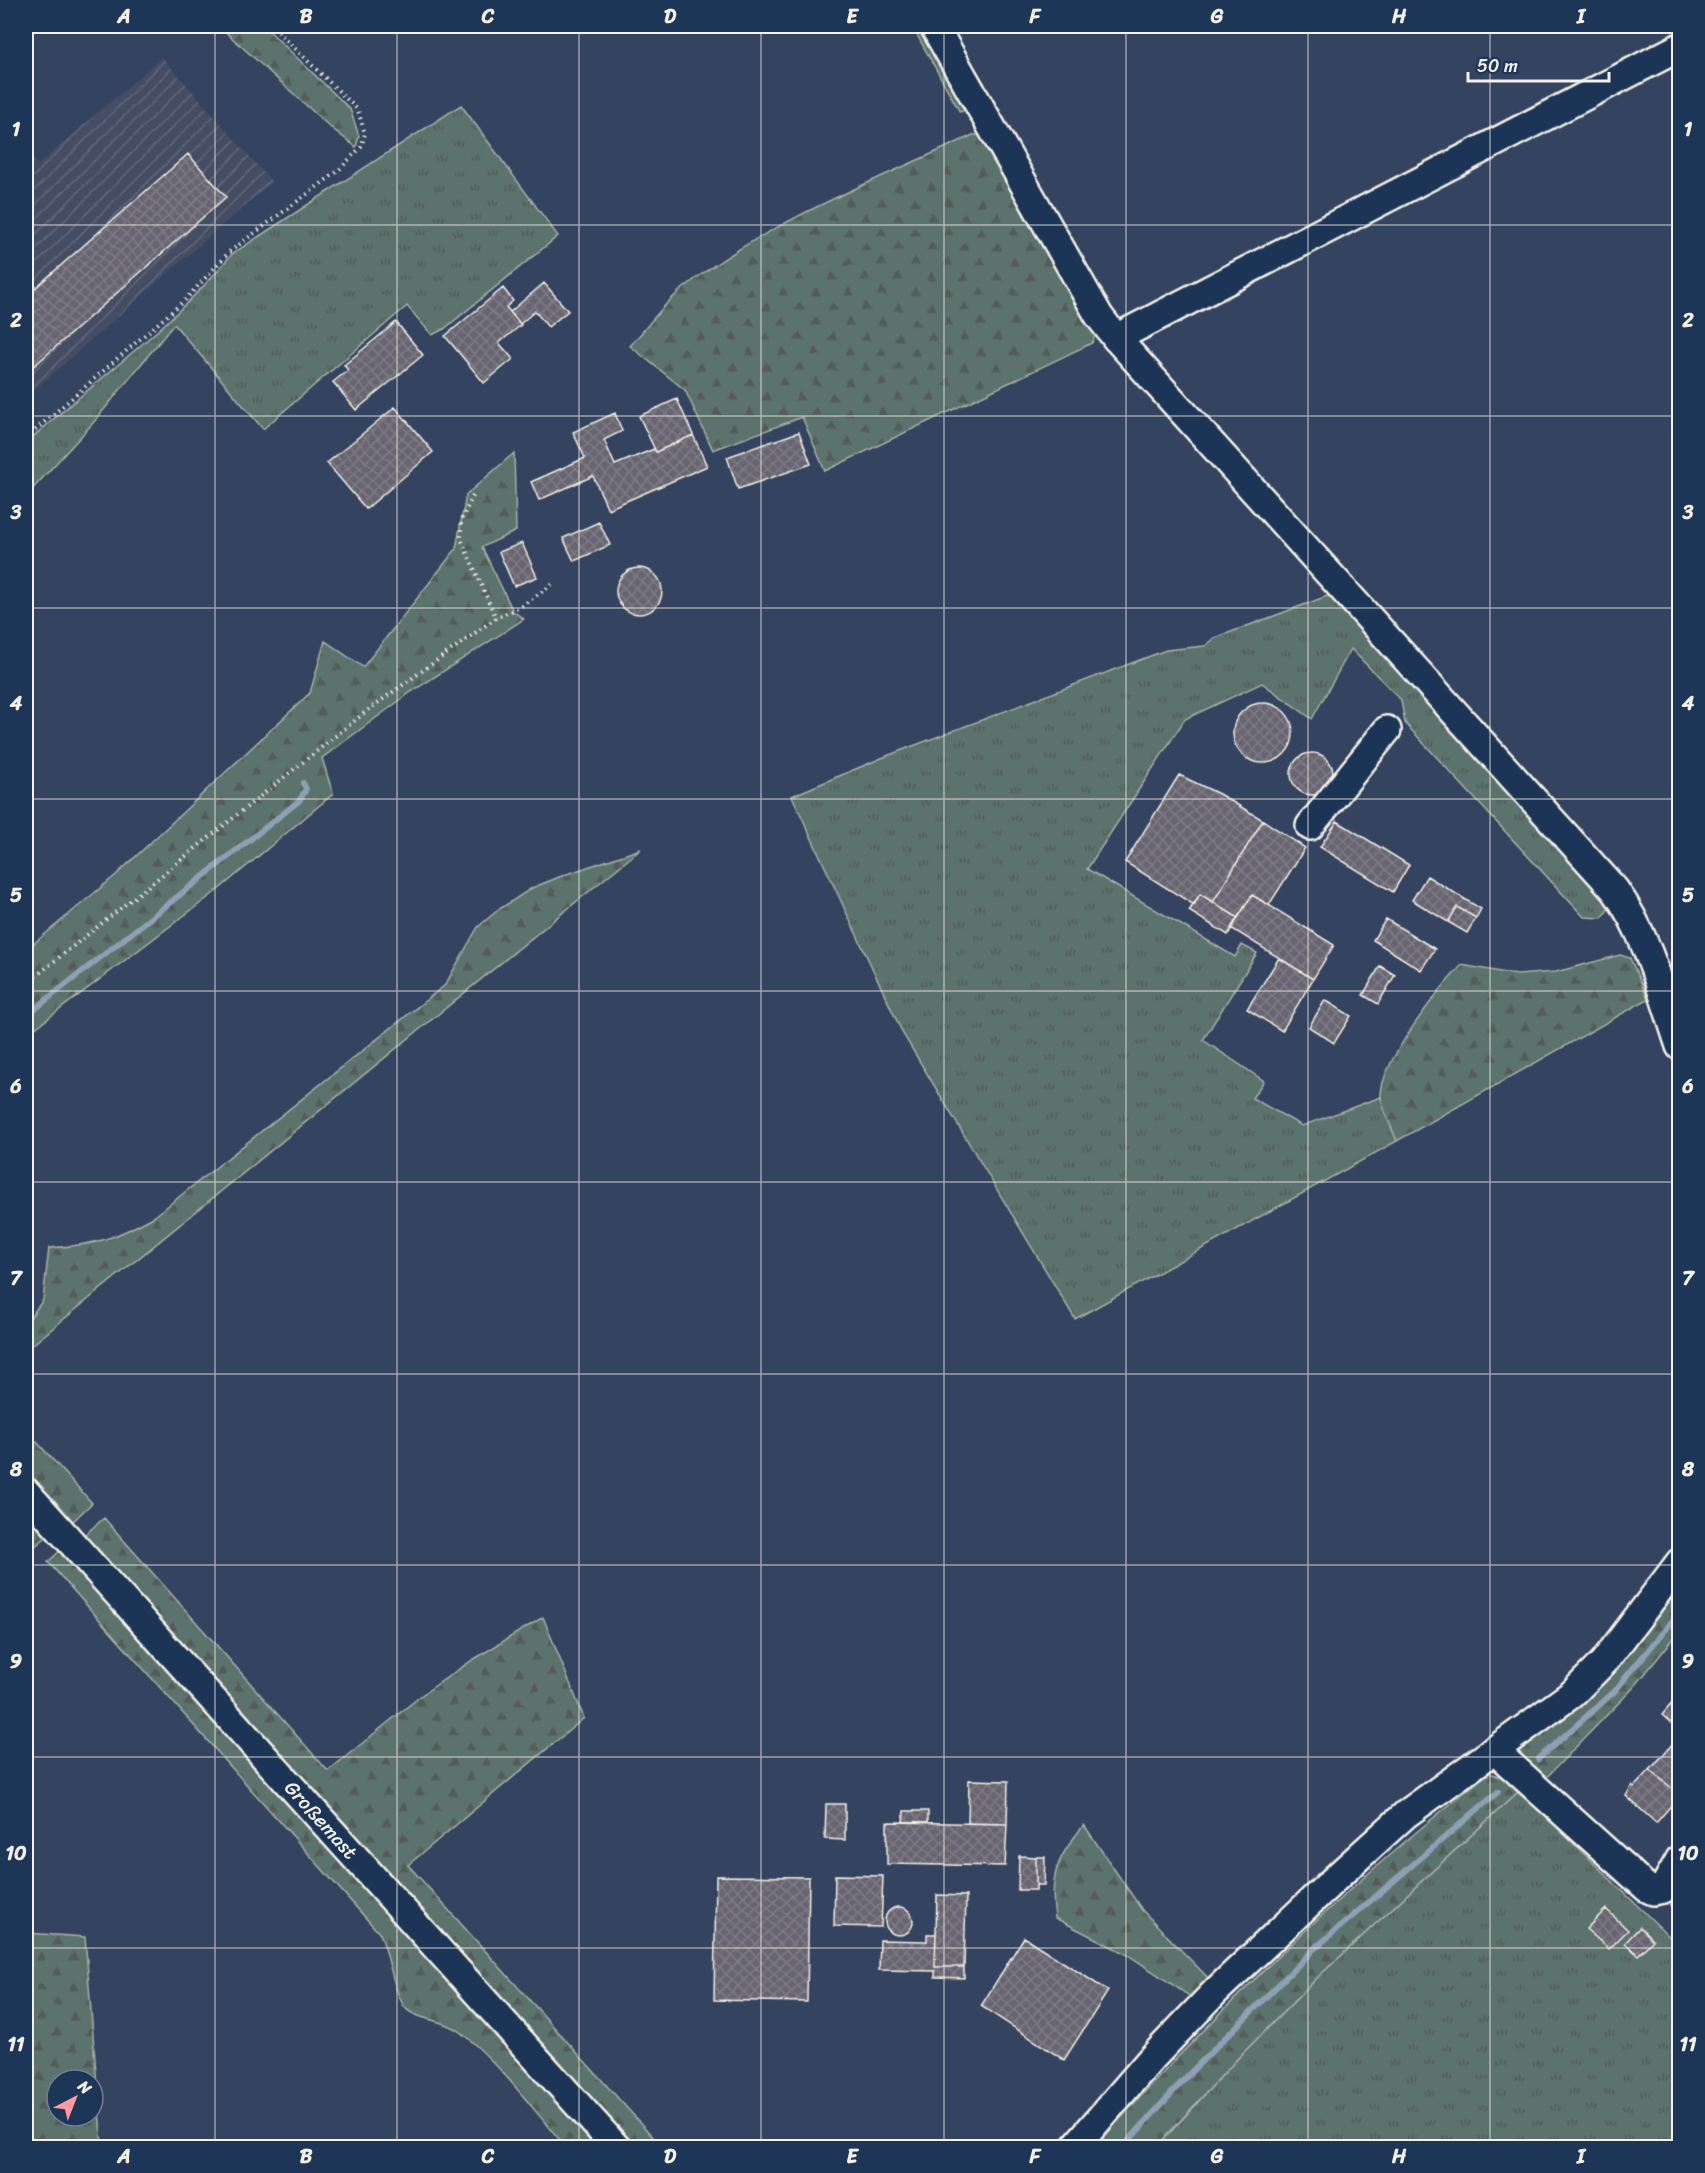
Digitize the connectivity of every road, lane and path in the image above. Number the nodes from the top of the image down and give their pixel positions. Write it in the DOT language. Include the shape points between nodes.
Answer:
graph roads {
  1 [pos="272,26"];
  2 [pos="934,26"];
  3 [pos="1680,47"];
  4 [pos="1116,338"];
  5 [pos="26,438"];
  6 [pos="473,496"];
  7 [pos="553,584"];
  8 [pos="495,618"];
  9 [pos="1388,730"];
  10 [pos="1310,826"];
  11 [pos="26,984"];
  12 [pos="1680,1046"];
  13 [pos="26,1492"];
  14 [pos="1680,1562"];
  15 [pos="1494,1750"];
  16 [pos="1680,1859"];
  17 [pos="617,2148"];
  18 [pos="1074,2148"];
  1 -- 5 [label="path" via="358,110 365,134 361,147 337,172 229,252 185,300"];
  2 -- 4 [label="street" via="1099,316"];
  3 -- 4 [label="street"];
  4 -- 12 [label="street" via="1615,890 1632,913 1647,947"];
  6 -- 8 [label="path" via="461,519 461,539"];
  7 -- 8 [label="path" via="520,607"];
  8 -- 11 [label="path" via="368,710"];
  9 -- 10 [label="street"];
  13 -- 17 [label="street, Großemast"];
  14 -- 15 [label="street" via="1596,1670 1572,1694"];
  15 -- 16 [label="street" via="1647,1888 1663,1889"];
  15 -- 18 [label="street" via="1406,1814 1216,1991"];
}
